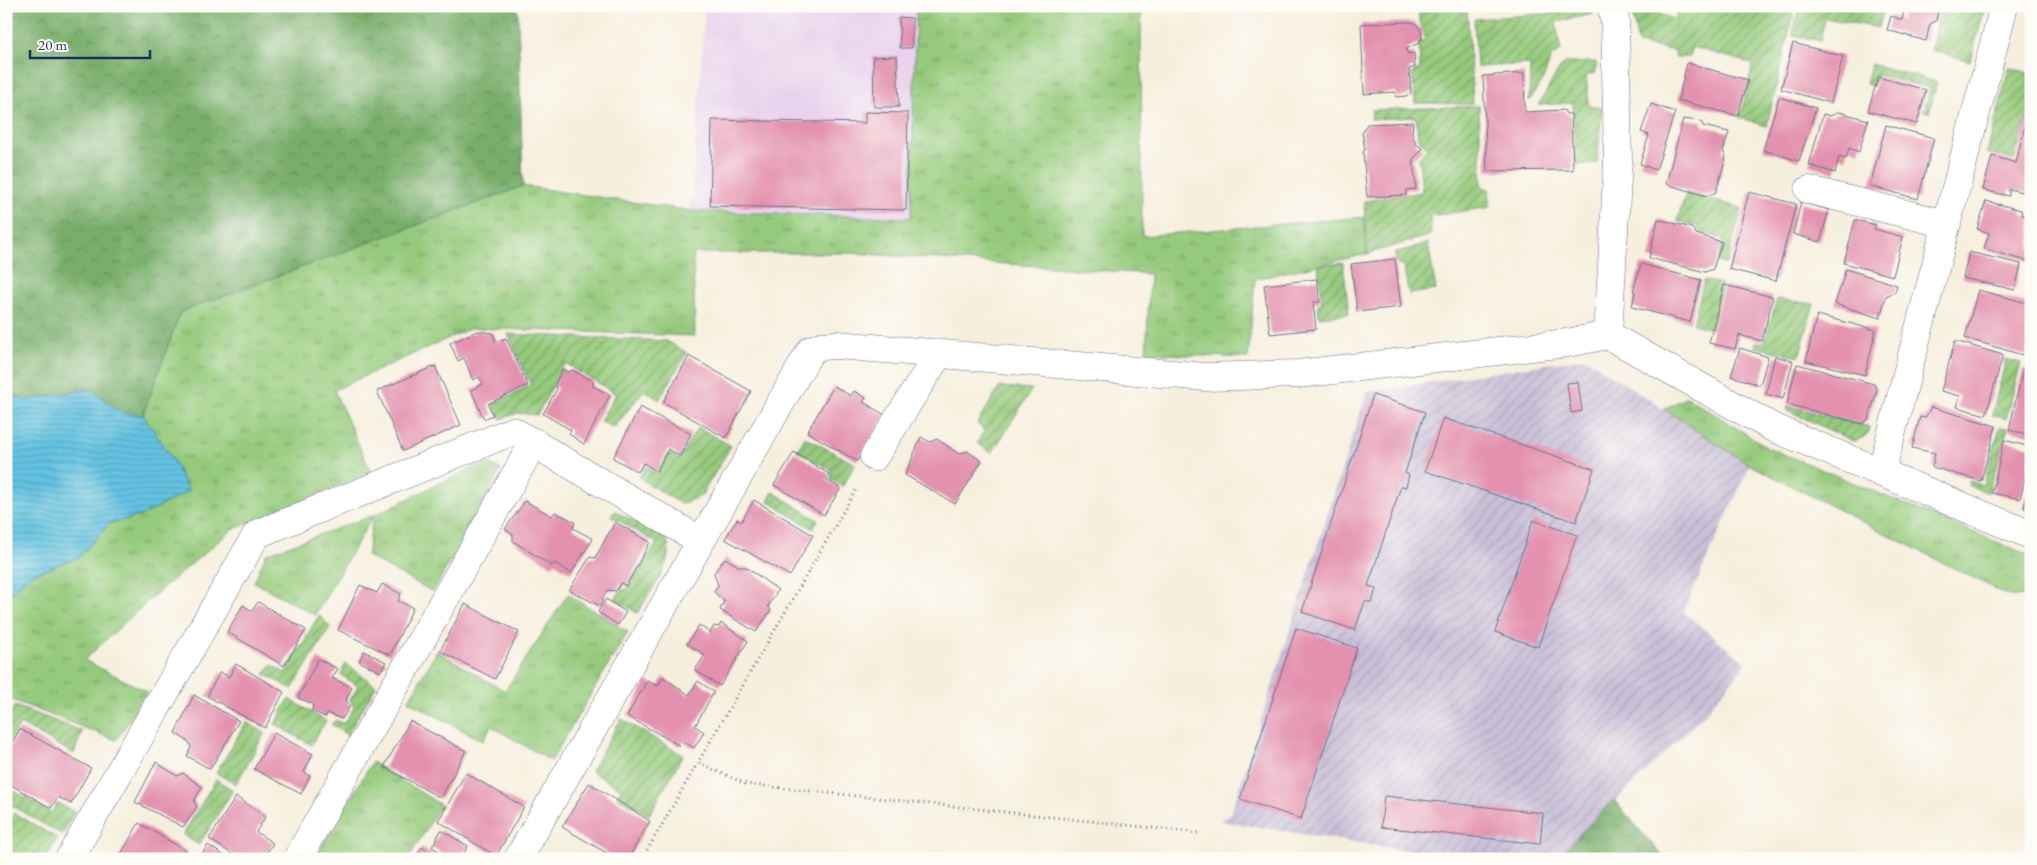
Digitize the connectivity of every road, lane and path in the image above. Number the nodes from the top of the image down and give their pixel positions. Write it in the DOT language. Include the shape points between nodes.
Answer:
graph roads {
  1 [pos="1612,6"];
  2 [pos="2004,6"];
  3 [pos="1809,190"];
  4 [pos="1947,224"];
  5 [pos="1608,335"];
  6 [pos="938,355"];
  7 [pos="534,442"];
  8 [pos="874,457"];
  9 [pos="1881,473"];
  10 [pos="2031,535"];
  11 [pos="701,541"];
  12 [pos="700,763"];
  13 [pos="1200,833"];
  14 [pos="69,859"];
  15 [pos="297,859"];
  16 [pos="518,859"];
  17 [pos="642,859"];
  1 -- 5 [label="street" via="1618,83 1618,161"];
  2 -- 4 [label="street"];
  3 -- 4 [label="street"];
  4 -- 9 [label="street"];
  5 -- 6 [label="street" via="1567,343 1298,374 1206,377"];
  5 -- 9 [label="street" via="1772,426"];
  6 -- 8 [label="street"];
  6 -- 11 [label="street" via="838,346 820,346 811,350"];
  7 -- 11 [label="street"];
  7 -- 14 [label="street" via="513,430 257,534"];
  7 -- 15 [label="street"];
  8 -- 12 [label="path"];
  9 -- 10 [label="street"];
  11 -- 16 [label="street"];
  12 -- 13 [label="path" via="746,784"];
  12 -- 17 [label="path"];
}
